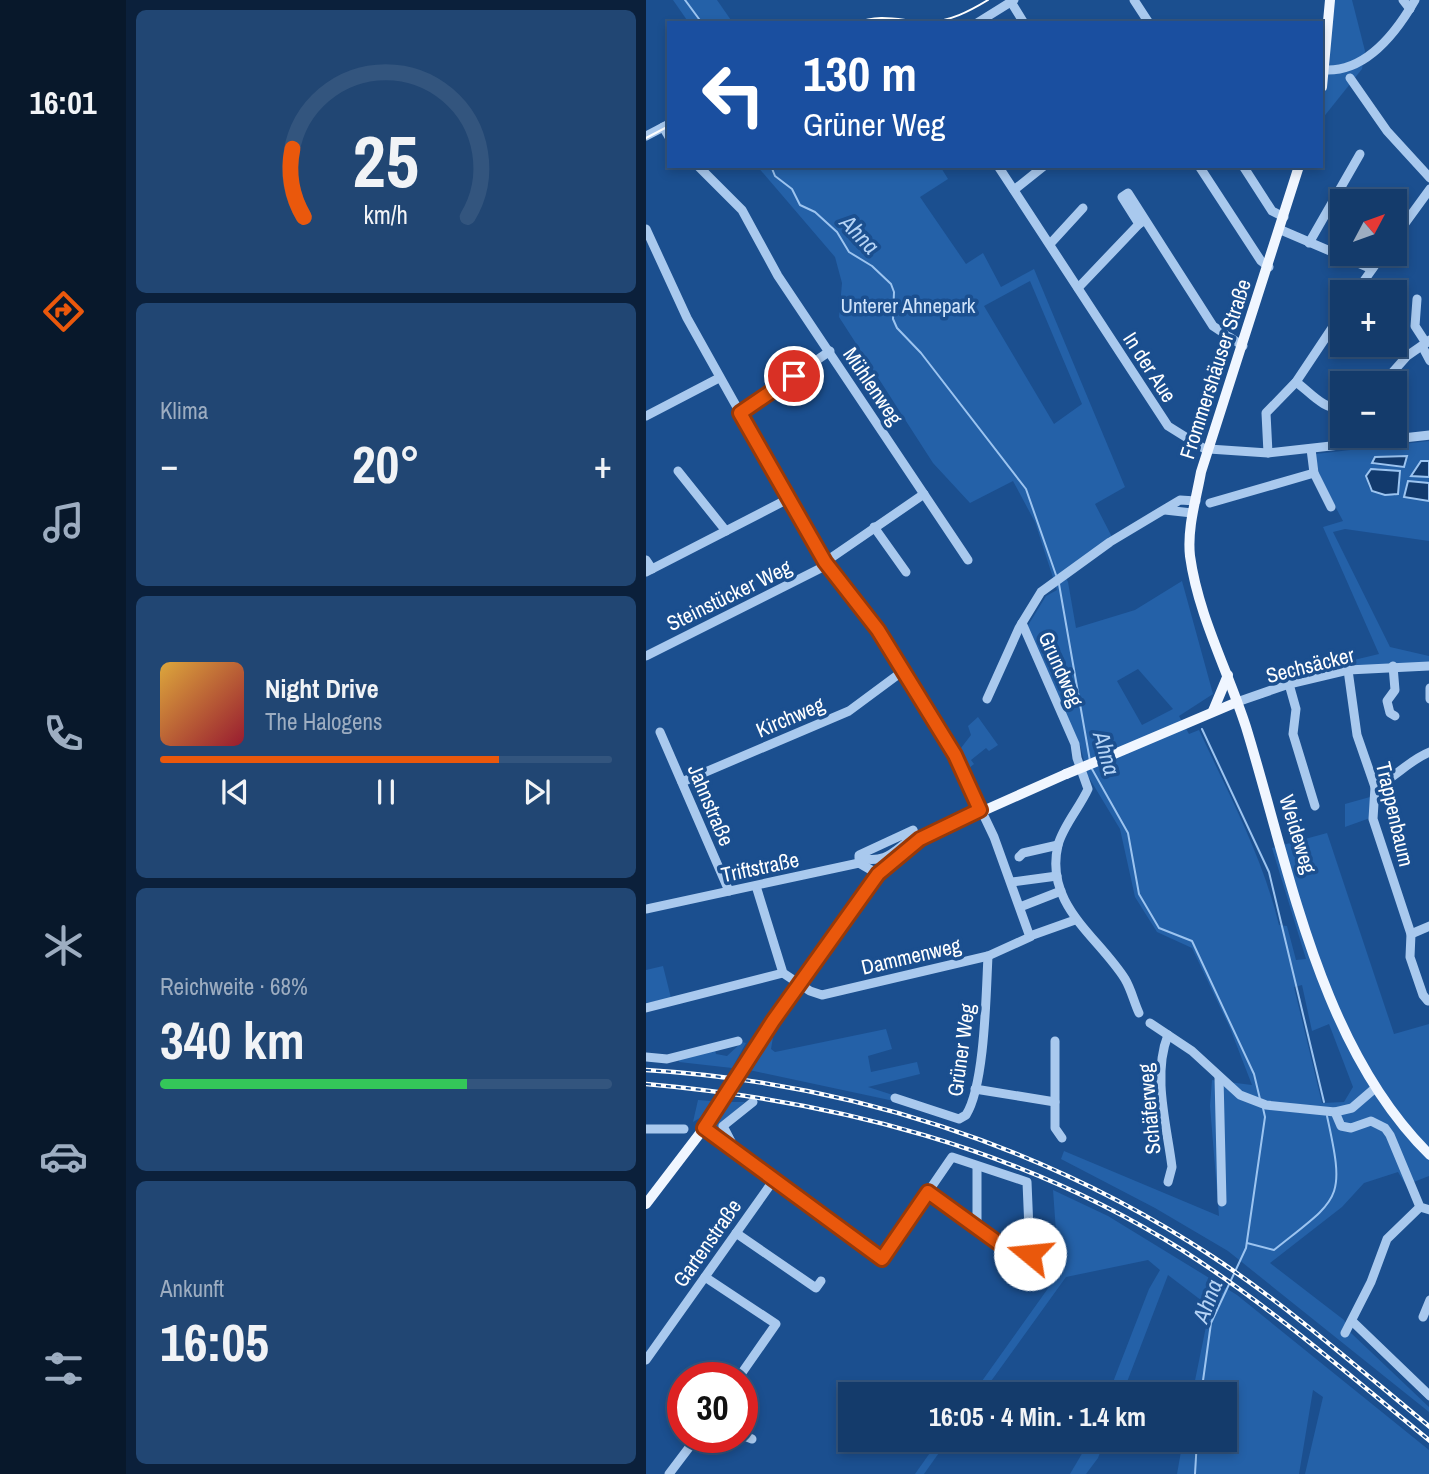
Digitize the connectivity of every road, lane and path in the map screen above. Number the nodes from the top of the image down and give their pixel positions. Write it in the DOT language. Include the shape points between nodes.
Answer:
graph roads {
  1 [pos="1134,0"];
  2 [pos="1330,0"];
  3 [pos="1403,0"];
  4 [pos="1415,0"];
  5 [pos="1013,1"];
  6 [pos="1410,9"];
  7 [pos="980,21"];
  8 [pos="1023,21"];
  9 [pos="1148,21"];
  10 [pos="1325,70"];
  11 [pos="1350,79"];
  12 [pos="1323,81"];
  13 [pos="666,126"];
  14 [pos="646,136"];
  15 [pos="1360,154"];
  16 [pos="700,168"];
  17 [pos="999,168"];
  18 [pos="1042,168"];
  19 [pos="1199,168"];
  20 [pos="1244,168"];
  21 [pos="1298,168"];
  22 [pos="1429,178"];
  23 [pos="1429,189"];
  24 [pos="1014,190"];
  25 [pos="1083,208"];
  26 [pos="1284,217"];
  27 [pos="1407,220"];
  28 [pos="646,229"];
  29 [pos="1281,230"];
  30 [pos="1309,243"];
  31 [pos="1050,244"];
  32 [pos="1374,266"];
  33 [pos="1268,267"];
  34 [pos="1372,269"];
  35 [pos="1364,280"];
  36 [pos="1078,288"];
  37 [pos="1417,299"];
  38 [pos="1330,331"];
  39 [pos="1426,343"];
  40 [pos="1243,346"];
  41 [pos="830,351"];
  42 [pos="1429,361"];
  43 [pos="1394,371"];
  44 [pos="720,377"];
  45 [pos="1296,382"];
  46 [pos="1330,406"];
  47 [pos="740,413"];
  48 [pos="646,416"];
  49 [pos="1429,435"];
  50 [pos="1311,449"];
  51 [pos="1209,450"];
  52 [pos="1268,453"];
  53 [pos="678,471"];
  54 [pos="1314,473"];
  55 [pos="924,494"];
  56 [pos="788,499"];
  57 [pos="1196,501"];
  58 [pos="1210,503"];
  59 [pos="1331,507"];
  60 [pos="1165,510"];
  61 [pos="1192,513"];
  62 [pos="874,527"];
  63 [pos="726,531"];
  64 [pos="646,560"];
  65 [pos="968,560"];
  66 [pos="826,563"];
  67 [pos="649,571"];
  68 [pos="906,572"];
  69 [pos="1022,623"];
  70 [pos="646,656"];
  71 [pos="1393,666"];
  72 [pos="1429,666"];
  73 [pos="1348,670"];
  74 [pos="903,671"];
  75 [pos="1228,675"];
  76 [pos="1289,684"];
  77 [pos="1429,688"];
  78 [pos="987,699"];
  79 [pos="1429,699"];
  80 [pos="1237,702"];
  81 [pos="1213,711"];
  82 [pos="1395,716"];
  83 [pos="660,732"];
  84 [pos="1429,752"];
  85 [pos="682,782"];
  86 [pos="1375,787"];
  87 [pos="1315,806"];
  88 [pos="980,810"];
  89 [pos="914,833"];
  90 [pos="1058,845"];
  91 [pos="1019,857"];
  92 [pos="878,874"];
  93 [pos="1057,876"];
  94 [pos="1012,882"];
  95 [pos="756,886"];
  96 [pos="729,891"];
  97 [pos="1061,891"];
  98 [pos="1020,907"];
  99 [pos="646,909"];
  100 [pos="1075,920"];
  101 [pos="1429,926"];
  102 [pos="1411,934"];
  103 [pos="1030,937"];
  104 [pos="988,956"];
  105 [pos="783,974"];
  106 [pos="799,984"];
  107 [pos="1428,1002"];
  108 [pos="646,1007"];
  109 [pos="1139,1013"];
  110 [pos="1150,1023"];
  111 [pos="1168,1035"];
  112 [pos="738,1041"];
  113 [pos="1055,1041"];
  114 [pos="646,1057"];
  115 [pos="1219,1077"];
  116 [pos="974,1089"];
  117 [pos="1374,1089"];
  118 [pos="895,1098"];
  119 [pos="753,1102"];
  120 [pos="1055,1102"];
  121 [pos="1335,1112"];
  122 [pos="704,1128"];
  123 [pos="646,1129"];
  124 [pos="684,1129"];
  125 [pos="1062,1138"];
  126 [pos="736,1152"];
  127 [pos="1429,1154"];
  128 [pos="977,1167"];
  129 [pos="773,1181"];
  130 [pos="1168,1182"];
  131 [pos="928,1192"];
  132 [pos="1222,1202"];
  133 [pos="646,1204"];
  134 [pos="1424,1208"];
  135 [pos="977,1226"];
  136 [pos="736,1233"];
  137 [pos="706,1277"];
  138 [pos="821,1281"];
  139 [pos="1429,1300"];
  140 [pos="1423,1317"];
  141 [pos="1352,1321"];
  142 [pos="1345,1333"];
  143 [pos="646,1360"];
  144 [pos="749,1362"];
  145 [pos="1429,1396"];
  146 [pos="685,1453"];
  147 [pos="669,1474"];
  1 -- 9 [label="street"];
  2 -- 10 [label="main road"];
  3 -- 6 [label="street"];
  4 -- 6 [label="street"];
  5 -- 7 [label="street"];
  5 -- 8 [label="street"];
  6 -- 10 [label="street" via="1361,62 1342,71"];
  10 -- 12 [label="main road"];
  11 -- 22 [label="street" via="1387,131"];
  13 -- 14 [label="street"];
  15 -- 30 [label="street"];
  16 -- 41 [label="street, Mühlenweg" via="742,210 778,276"];
  17 -- 24 [label="street, In der Aue"];
  18 -- 24 [label="street"];
  19 -- 33 [label="street"];
  20 -- 26 [label="street" via="1272,211"];
  21 -- 26 [label="main road, Frommershäuser Straße"];
  23 -- 27 [label="street"];
  24 -- 31 [label="street, In der Aue"];
  25 -- 31 [label="street"];
  26 -- 29 [label="main road, Frommershäuser Straße"];
  28 -- 44 [label="street"];
  29 -- 30 [label="street"];
  29 -- 33 [label="main road, Frommershäuser Straße"];
  30 -- 34 [label="street"];
  31 -- 36 [label="street, In der Aue"];
  32 -- 34 [label="street"];
  33 -- 40 [label="main road, Frommershäuser Straße"];
  34 -- 35 [label="street"];
  36 -- 40 [label="street" via="1142,222 1213,326"];
  36 -- 51 [label="street, In der Aue" via="1168,426"];
  37 -- 39 [label="street" via="1415,326"];
  38 -- 45 [label="street"];
  39 -- 42 [label="street"];
  39 -- 43 [label="street"];
  40 -- 51 [label="main road, Frommershäuser Straße"];
  41 -- 47 [label="street"];
  41 -- 55 [label="street, Mühlenweg"];
  44 -- 47 [label="street"];
  44 -- 48 [label="street"];
  45 -- 46 [label="street"];
  45 -- 52 [label="street" via="1266,413"];
  47 -- 56 [label="street"];
  49 -- 50 [label="street"];
  50 -- 52 [label="street"];
  50 -- 54 [label="street"];
  51 -- 52 [label="street"];
  51 -- 57 [label="main road, Frommershäuser Straße"];
  53 -- 63 [label="street"];
  54 -- 58 [label="street"];
  54 -- 59 [label="street"];
  55 -- 62 [label="street, Steinstücker Weg"];
  55 -- 65 [label="street, Mühlenweg"];
  56 -- 63 [label="street"];
  56 -- 66 [label="street"];
  57 -- 60 [label="street" via="1180,499"];
  57 -- 61 [label="main road, Weideweg"];
  60 -- 61 [label="street"];
  60 -- 69 [label="street" via="1110,542 1041,592"];
  61 -- 75 [label="main road, Weideweg" via="1189,542 1194,574"];
  62 -- 66 [label="street, Steinstücker Weg"];
  62 -- 68 [label="street"];
  63 -- 67 [label="street"];
  64 -- 67 [label="street"];
  66 -- 70 [label="street, Steinstücker Weg"];
  66 -- 74 [label="street" via="865,611"];
  69 -- 78 [label="street"];
  69 -- 90 [label="street, Grundweg" via="1075,744 1088,789"];
  71 -- 72 [label="street, Sechsäcker"];
  71 -- 73 [label="street, Sechsäcker"];
  71 -- 82 [label="street" via="1395,690 1387,701"];
  73 -- 76 [label="street, Sechsäcker"];
  73 -- 86 [label="street, Trappenbaum" via="1357,735"];
  74 -- 85 [label="street, Kirchweg" via="849,711"];
  74 -- 88 [label="street" via="955,755"];
  75 -- 80 [label="main road, Weideweg"];
  75 -- 81 [label="main road"];
  76 -- 80 [label="street, Sechsäcker"];
  76 -- 87 [label="street" via="1296,709 1293,734"];
  77 -- 79 [label="street"];
  80 -- 81 [label="main road"];
  80 -- 117 [label="main road, Weideweg" via="1337,1017"];
  81 -- 88 [label="main road, bridge"];
  83 -- 85 [label="street, Jahnstraße"];
  84 -- 86 [label="street"];
  85 -- 96 [label="street, Jahnstraße"];
  86 -- 102 [label="street, Trappenbaum" via="1373,819"];
  88 -- 92 [label="main road" via="920,839"];
  88 -- 94 [label="street"];
  89 -- 89 [label="street" via="882,860 859,859 859,855"];
  90 -- 91 [label="street"];
  90 -- 93 [label="street"];
  92 -- 95 [label="street, Triftstraße" via="859,863"];
  92 -- 106 [label="main road"];
  93 -- 94 [label="street"];
  93 -- 97 [label="street"];
  94 -- 98 [label="street"];
  95 -- 96 [label="street, Triftstraße"];
  95 -- 105 [label="street"];
  96 -- 99 [label="street, Triftstraße"];
  97 -- 98 [label="street"];
  97 -- 100 [label="street"];
  98 -- 103 [label="street"];
  100 -- 103 [label="street, Dammenweg"];
  100 -- 109 [label="street" via="1126,981"];
  101 -- 102 [label="street"];
  102 -- 107 [label="street, Trappenbaum" via="1410,957"];
  103 -- 104 [label="street, Dammenweg"];
  104 -- 106 [label="street, Dammenweg" via="822,995"];
  104 -- 116 [label="street, Grüner Weg" via="985,1022"];
  105 -- 106 [label="street, Dammenweg"];
  105 -- 108 [label="street"];
  106 -- 122 [label="main road"];
  110 -- 111 [label="street"];
  111 -- 115 [label="street"];
  111 -- 130 [label="street, Schäferweg" via="1161,1070 1172,1167"];
  112 -- 114 [label="street" via="667,1059"];
  113 -- 120 [label="street"];
  115 -- 121 [label="street" via="1240,1095 1262,1103"];
  115 -- 132 [label="street"];
  116 -- 118 [label="street, Grüner Weg" via="969,1110 959,1119"];
  116 -- 120 [label="street"];
  117 -- 121 [label="street" via="1352,1108"];
  117 -- 127 [label="main road, Weideweg"];
  119 -- 126 [label="street" via="723,1126"];
  120 -- 125 [label="street" via="1055,1128"];
  121 -- 134 [label="street" via="1346,1128 1371,1121 1385,1128"];
  122 -- 126 [label="street"];
  122 -- 133 [label="main road"];
  123 -- 124 [label="street"];
  126 -- 129 [label="street"];
  128 -- 131 [label="street" via="952,1157"];
  128 -- 135 [label="street"];
  128 -- 135 [label="street" via="1027,1182 1030,1254 1019,1258"];
  129 -- 131 [label="street" via="882,1259"];
  129 -- 136 [label="street, Gartenstraße"];
  131 -- 135 [label="street"];
  134 -- 141 [label="street" via="1387,1239"];
  136 -- 137 [label="street, Gartenstraße"];
  136 -- 138 [label="street" via="816,1288"];
  137 -- 143 [label="street, Gartenstraße"];
  137 -- 144 [label="street" via="776,1324"];
  139 -- 140 [label="street"];
  141 -- 142 [label="street"];
  141 -- 145 [label="street"];
  146 -- 147 [label="street"];
}
